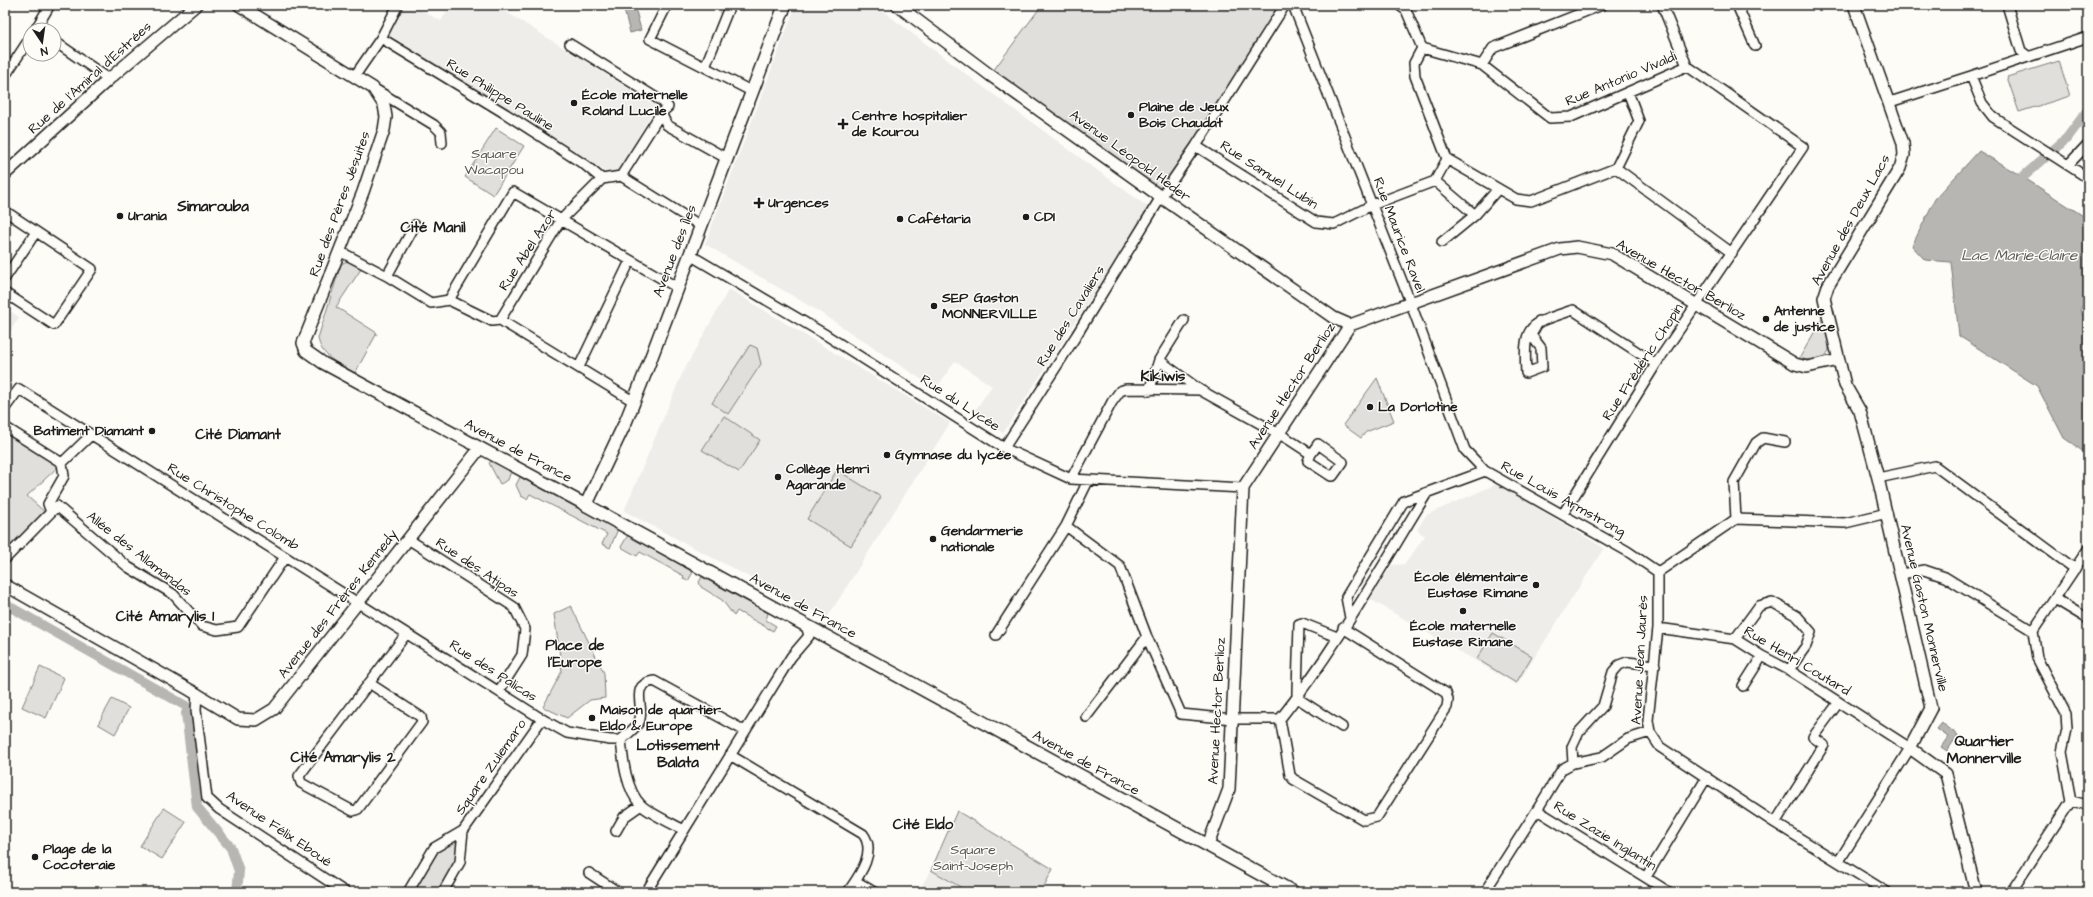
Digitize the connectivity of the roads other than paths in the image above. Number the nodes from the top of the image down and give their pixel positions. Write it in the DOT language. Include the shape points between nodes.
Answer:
graph roads {
  1 [pos="50,5"];
  2 [pos="196,5"];
  3 [pos="239,5"];
  4 [pos="398,5"];
  5 [pos="667,5"];
  6 [pos="730,5"];
  7 [pos="785,5"];
  8 [pos="897,5"];
  9 [pos="1285,5"];
  10 [pos="1293,5"];
  11 [pos="1602,5"];
  12 [pos="1662,5"];
  13 [pos="1738,5"];
  14 [pos="1854,5"];
  15 [pos="2007,5"];
  16 [pos="1404,7"];
  17 [pos="40,22"];
  18 [pos="2088,37"];
  19 [pos="381,38"];
  20 [pos="570,44"];
  21 [pos="1755,46"];
  22 [pos="62,47"];
  23 [pos="1422,48"];
  24 [pos="22,50"];
  25 [pos="2029,57"];
  26 [pos="1482,65"];
  27 [pos="1687,66"];
  28 [pos="705,67"];
  29 [pos="5,76"];
  30 [pos="1971,76"];
  31 [pos="354,77"];
  32 [pos="109,79"];
  33 [pos="374,88"];
  34 [pos="751,91"];
  35 [pos="1628,92"];
  36 [pos="1890,102"];
  37 [pos="661,113"];
  38 [pos="442,143"];
  39 [pos="2088,144"];
  40 [pos="1196,146"];
  41 [pos="1803,146"];
  42 [pos="726,158"];
  43 [pos="1447,159"];
  44 [pos="2068,165"];
  45 [pos="1616,168"];
  46 [pos="5,174"];
  47 [pos="621,176"];
  48 [pos="2088,178"];
  49 [pos="602,179"];
  50 [pos="1435,181"];
  51 [pos="1498,189"];
  52 [pos="1161,197"];
  53 [pos="1372,205"];
  54 [pos="5,211"];
  55 [pos="1475,215"];
  56 [pos="561,220"];
  57 [pos="415,224"];
  58 [pos="701,226"];
  59 [pos="36,232"];
  60 [pos="1442,242"];
  61 [pos="339,251"];
  62 [pos="1732,252"];
  63 [pos="690,255"];
  64 [pos="630,261"];
  65 [pos="387,276"];
  66 [pos="5,278"];
  67 [pos="678,288"];
  68 [pos="5,293"];
  69 [pos="449,300"];
  70 [pos="1411,304"];
  71 [pos="1696,306"];
  72 [pos="500,320"];
  73 [pos="1184,320"];
  74 [pos="1539,321"];
  75 [pos="1350,325"];
  76 [pos="303,344"];
  77 [pos="1159,360"];
  78 [pos="1839,360"];
  79 [pos="1656,364"];
  80 [pos="579,367"];
  81 [pos="1200,390"];
  82 [pos="1149,391"];
  83 [pos="633,401"];
  84 [pos="5,408"];
  85 [pos="5,427"];
  86 [pos="1279,434"];
  87 [pos="91,435"];
  88 [pos="1785,442"];
  89 [pos="480,448"];
  90 [pos="1004,448"];
  91 [pos="1311,454"];
  92 [pos="62,463"];
  93 [pos="1485,471"];
  94 [pos="1878,478"];
  95 [pos="1071,479"];
  96 [pos="1088,481"];
  97 [pos="1243,488"];
  98 [pos="1427,493"];
  99 [pos="586,505"];
  100 [pos="54,509"];
  101 [pos="1886,513"];
  102 [pos="1562,514"];
  103 [pos="1736,519"];
  104 [pos="1066,526"];
  105 [pos="408,539"];
  106 [pos="2088,549"];
  107 [pos="285,557"];
  108 [pos="5,559"];
  109 [pos="2075,569"];
  110 [pos="1658,572"];
  111 [pos="1902,574"];
  112 [pos="5,585"];
  113 [pos="2055,599"];
  114 [pos="359,603"];
  115 [pos="1350,618"];
  116 [pos="2088,619"];
  117 [pos="1343,628"];
  118 [pos="1658,628"];
  119 [pos="812,631"];
  120 [pos="2033,631"];
  121 [pos="407,633"];
  122 [pos="996,635"];
  123 [pos="1147,637"];
  124 [pos="1337,637"];
  125 [pos="1735,639"];
  126 [pos="1762,656"];
  127 [pos="1655,665"];
  128 [pos="1789,670"];
  129 [pos="369,683"];
  130 [pos="1743,686"];
  131 [pos="499,691"];
  132 [pos="197,693"];
  133 [pos="1297,698"];
  134 [pos="1839,702"];
  135 [pos="1086,717"];
  136 [pos="542,719"];
  137 [pos="1233,719"];
  138 [pos="1280,719"];
  139 [pos="1342,727"];
  140 [pos="745,731"];
  141 [pos="1650,732"];
  142 [pos="621,740"];
  143 [pos="1910,748"];
  144 [pos="730,755"];
  145 [pos="1573,763"];
  146 [pos="1707,777"];
  147 [pos="2071,801"];
  148 [pos="641,805"];
  149 [pos="2088,805"];
  150 [pos="1537,810"];
  151 [pos="1775,823"];
  152 [pos="463,830"];
  153 [pos="684,830"];
  154 [pos="616,831"];
  155 [pos="1208,845"];
  156 [pos="1838,862"];
  157 [pos="589,873"];
  158 [pos="1646,877"];
  159 [pos="856,881"];
  160 [pos="2013,891"];
  161 [pos="345,892"];
  162 [pos="408,892"];
  163 [pos="443,892"];
  164 [pos="618,892"];
  165 [pos="646,892"];
  166 [pos="848,892"];
  167 [pos="874,892"];
  168 [pos="1293,892"];
  169 [pos="1491,892"];
  170 [pos="1669,892"];
  171 [pos="1887,892"];
  172 [pos="1976,892"];
  1 -- 17 [label="street"];
  2 -- 32 [label="street, Rue de l'Amiral d'Estrées"];
  3 -- 31 [label="street"];
  4 -- 19 [label="street"];
  5 -- 28 [label="street" via="650,39"];
  6 -- 28 [label="street"];
  7 -- 34 [label="main road, Avenue des Îles"];
  8 -- 52 [label="street, Avenue Léopold Heder"];
  9 -- 40 [label="street, Rue des Cavaliers"];
  10 -- 53 [label="street, Rue Maurice Ravel"];
  11 -- 26 [label="street" via="1493,48"];
  12 -- 27 [label="street"];
  13 -- 21 [label="street"];
  14 -- 36 [label="street, Avenue des Deux Lacs"];
  15 -- 25 [label="street" via="2021,51"];
  16 -- 23 [label="street"];
  18 -- 25 [label="street"];
  19 -- 31 [label="street"];
  19 -- 49 [label="street, Rue Philippe Pauline" via="506,114 585,165"];
  20 -- 37 [label="street" via="663,102 668,107"];
  22 -- 32 [label="street"];
  23 -- 26 [label="street, Rue Antonio Vivaldi"];
  23 -- 43 [label="street" via="1414,63 1415,76"];
  24 -- 29 [label="street"];
  25 -- 30 [label="street"];
  26 -- 35 [label="street, Rue Antonio Vivaldi" via="1550,118 1571,117"];
  27 -- 35 [label="street, Rue Antonio Vivaldi"];
  27 -- 41 [label="street, Rue Antonio Vivaldi"];
  28 -- 34 [label="street"];
  30 -- 36 [label="street"];
  30 -- 44 [label="street" via="1982,103 1993,117"];
  31 -- 33 [label="street"];
  32 -- 46 [label="street, Rue de l'Amiral d'Estrées"];
  33 -- 38 [label="street" via="434,125 441,132"];
  33 -- 61 [label="street, Rue des Pères Jésuites" via="384,105 384,130 370,174"];
  34 -- 42 [label="main road, Avenue des Îles"];
  35 -- 45 [label="street" via="1639,120"];
  36 -- 78 [label="street, Avenue des Deux Lacs" via="1903,143 1904,155 1900,168 1828,286 1824,298"];
  37 -- 42 [label="street" via="668,125"];
  37 -- 47 [label="street"];
  39 -- 44 [label="street"];
  40 -- 52 [label="street, Rue des Cavaliers"];
  40 -- 53 [label="street, Rue Samuel Lubin" via="1316,222 1334,224"];
  41 -- 62 [label="street, Rue Frédéric Chopin"];
  42 -- 58 [label="main road, Avenue des Îles"];
  43 -- 50 [label="street"];
  43 -- 51 [label="street"];
  44 -- 48 [label="street"];
  45 -- 51 [label="street" via="1531,201 1516,199"];
  45 -- 62 [label="street"];
  47 -- 49 [label="street"];
  47 -- 58 [label="street"];
  49 -- 56 [label="street, Rue Abel Azor"];
  50 -- 53 [label="street, Rue Samuel Lubin"];
  50 -- 55 [label="street"];
  51 -- 55 [label="street"];
  52 -- 75 [label="street, Avenue Léopold Heder" via="1334,318"];
  52 -- 90 [label="street, Rue des Cavaliers"];
  53 -- 70 [label="street, Rue Maurice Ravel"];
  54 -- 59 [label="street"];
  55 -- 60 [label="street"];
  56 -- 64 [label="street"];
  56 -- 69 [label="street" via="513,192"];
  56 -- 72 [label="street, Rue Abel Azor"];
  57 -- 65 [label="street"];
  58 -- 63 [label="main road, Avenue des Îles"];
  59 -- 66 [label="street"];
  59 -- 68 [label="street" via="92,269 54,325"];
  61 -- 65 [label="street"];
  61 -- 76 [label="street, Rue des Pères Jésuites"];
  62 -- 71 [label="street, Rue Frédéric Chopin"];
  63 -- 67 [label="main road, Avenue des Îles"];
  63 -- 90 [label="street, Rue du Lycée" via="826,335"];
  64 -- 67 [label="street"];
  64 -- 80 [label="street"];
  65 -- 69 [label="street" via="431,303"];
  67 -- 83 [label="main road, Avenue des Îles"];
  69 -- 72 [label="street" via="492,321"];
  70 -- 71 [label="street, Avenue Hector Berlioz" via="1560,249 1577,247 1612,254"];
  70 -- 75 [label="street, Avenue Hector Berlioz"];
  70 -- 93 [label="street, Rue Maurice Ravel" via="1465,450"];
  71 -- 78 [label="street, Avenue Hector Berlioz" via="1795,364 1807,367"];
  71 -- 79 [label="street, Rue Frédéric Chopin"];
  72 -- 80 [label="street"];
  73 -- 77 [label="street"];
  74 -- 74 [label="street" via="1528,331 1525,349 1526,372 1542,366 1541,348 1531,335"];
  74 -- 79 [label="street" via="1573,310"];
  75 -- 86 [label="street, Avenue Hector Berlioz"];
  76 -- 89 [label="street, Avenue de France" via="306,351 323,363"];
  77 -- 81 [label="street"];
  77 -- 82 [label="street"];
  78 -- 94 [label="street, Avenue Gaston Monnerville" via="1845,385 1860,411"];
  79 -- 102 [label="street, Rue Frédéric Chopin"];
  80 -- 83 [label="street"];
  81 -- 82 [label="street"];
  81 -- 86 [label="street"];
  82 -- 95 [label="street" via="1120,391"];
  83 -- 99 [label="main road, Avenue des Îles"];
  84 -- 87 [label="street, Rue Christophe Colomb" via="19,389"];
  85 -- 92 [label="street"];
  86 -- 91 [label="street"];
  86 -- 97 [label="street, Avenue Hector Berlioz"];
  87 -- 92 [label="street"];
  87 -- 107 [label="street, Rue Christophe Colomb"];
  88 -- 103 [label="street" via="1763,438 1756,443 1734,482"];
  89 -- 99 [label="street, Avenue de France"];
  89 -- 105 [label="street, Avenue des Frères Kennedy"];
  90 -- 95 [label="street, Rue du Lycée"];
  92 -- 100 [label="street" via="64,476 48,504"];
  93 -- 98 [label="street, Rue Louis Armstrong"];
  93 -- 102 [label="street, Rue Louis Armstrong"];
  94 -- 101 [label="street, Avenue Gaston Monnerville"];
  94 -- 109 [label="street" via="1935,466"];
  95 -- 96 [label="street, Rue du Lycée"];
  96 -- 97 [label="street, Rue du Lycée"];
  96 -- 104 [label="street"];
  97 -- 137 [label="street, Avenue Hector Berlioz"];
  98 -- 115 [label="street"];
  98 -- 115 [label="street, Rue Louis Armstrong" via="1404,502 1346,597"];
  99 -- 119 [label="main road, Avenue de France"];
  100 -- 107 [label="street, Allée des Allamandas" via="128,567 173,594 202,626 217,630 238,627"];
  100 -- 108 [label="street"];
  101 -- 103 [label="street" via="1845,523"];
  101 -- 111 [label="street, Avenue Gaston Monnerville"];
  102 -- 110 [label="street, Rue Louis Armstrong"];
  103 -- 110 [label="street"];
  104 -- 122 [label="street"];
  104 -- 123 [label="street" via="1120,566"];
  105 -- 114 [label="street, Avenue des Frères Kennedy"];
  105 -- 131 [label="street, Rue des Atipas" via="514,607 526,629 522,655"];
  106 -- 109 [label="street"];
  107 -- 114 [label="street, Rue Christophe Colomb"];
  109 -- 113 [label="street"];
  110 -- 118 [label="street, Avenue Jean Jaurès"];
  111 -- 120 [label="street" via="1924,570 1945,577"];
  111 -- 143 [label="street, Avenue Gaston Monnerville" via="1931,708"];
  112 -- 132 [label="street"];
  113 -- 116 [label="street"];
  113 -- 120 [label="street"];
  114 -- 121 [label="street, Rue des Palicas"];
  114 -- 132 [label="street, Avenue des Frères Kennedy" via="274,709 256,720 238,719"];
  115 -- 117 [label="street"];
  117 -- 124 [label="street"];
  117 -- 138 [label="street" via="1446,693 1448,700 1447,707 1377,817 1364,820 1293,779 1290,775"];
  118 -- 125 [label="street, Rue Henri Coutard"];
  118 -- 127 [label="street, Avenue Jean Jaurès"];
  119 -- 140 [label="street" via="791,657"];
  119 -- 155 [label="main road, Avenue de France"];
  120 -- 147 [label="street" via="2037,658 2066,714 2067,729 2062,752"];
  121 -- 129 [label="street"];
  121 -- 131 [label="street, Rue des Palicas"];
  123 -- 135 [label="street"];
  123 -- 137 [label="street" via="1180,713"];
  124 -- 133 [label="street"];
  124 -- 133 [label="street" via="1299,624"];
  125 -- 126 [label="street, Rue Henri Coutard"];
  125 -- 128 [label="street" via="1759,606 1772,602 1791,612 1810,632 1806,646"];
  126 -- 128 [label="street, Rue Henri Coutard"];
  126 -- 130 [label="street"];
  127 -- 141 [label="street, Avenue Jean Jaurès" via="1648,720"];
  127 -- 145 [label="street" via="1627,662 1619,665 1613,672 1603,706 1580,732 1572,747"];
  128 -- 134 [label="street, Rue Henri Coutard"];
  129 -- 129 [label="street" via="300,776 301,783 353,811 358,809 422,722 421,717"];
  131 -- 136 [label="street, Rue des Palicas"];
  132 -- 161 [label="street, Avenue Félix Eboué" via="196,710 207,798 219,809"];
  133 -- 138 [label="street"];
  133 -- 139 [label="street"];
  134 -- 143 [label="street, Rue Henri Coutard"];
  134 -- 151 [label="street" via="1814,737 1824,745"];
  136 -- 142 [label="street, Rue des Palicas" via="567,734"];
  136 -- 152 [label="street, Square Zulemaro"];
  137 -- 138 [label="street"];
  137 -- 155 [label="street, Avenue Hector Berlioz" via="1229,789"];
  140 -- 142 [label="street" via="654,681 647,682 642,687 638,696 638,723"];
  140 -- 144 [label="street"];
  141 -- 145 [label="street" via="1628,739 1602,757"];
  141 -- 146 [label="street, Avenue Jean Jaurès" via="1660,748"];
  142 -- 148 [label="street" via="623,767"];
  143 -- 156 [label="street"];
  143 -- 172 [label="street" via="1946,774"];
  144 -- 153 [label="street"];
  144 -- 159 [label="street" via="863,834 869,848"];
  145 -- 150 [label="street, Rue Zazie Inglantin" via="1562,769"];
  146 -- 151 [label="street, Avenue Jean Jaurès"];
  146 -- 158 [label="street"];
  147 -- 149 [label="street"];
  147 -- 160 [label="street"];
  148 -- 153 [label="street"];
  148 -- 154 [label="street" via="624,817"];
  150 -- 158 [label="street, Rue Zazie Inglantin"];
  150 -- 169 [label="street" via="1489,885"];
  151 -- 156 [label="street, Avenue Jean Jaurès"];
  152 -- 162 [label="street, Square Zulemaro" via="434,848"];
  152 -- 163 [label="street, Square Zulemaro" via="460,862"];
  153 -- 165 [label="street"];
  155 -- 168 [label="main road, Avenue de France"];
  156 -- 171 [label="street, Avenue Jean Jaurès"];
  157 -- 164 [label="street"];
  158 -- 170 [label="street, Rue Zazie Inglantin"];
  159 -- 166 [label="street"];
  159 -- 167 [label="street"];
}
